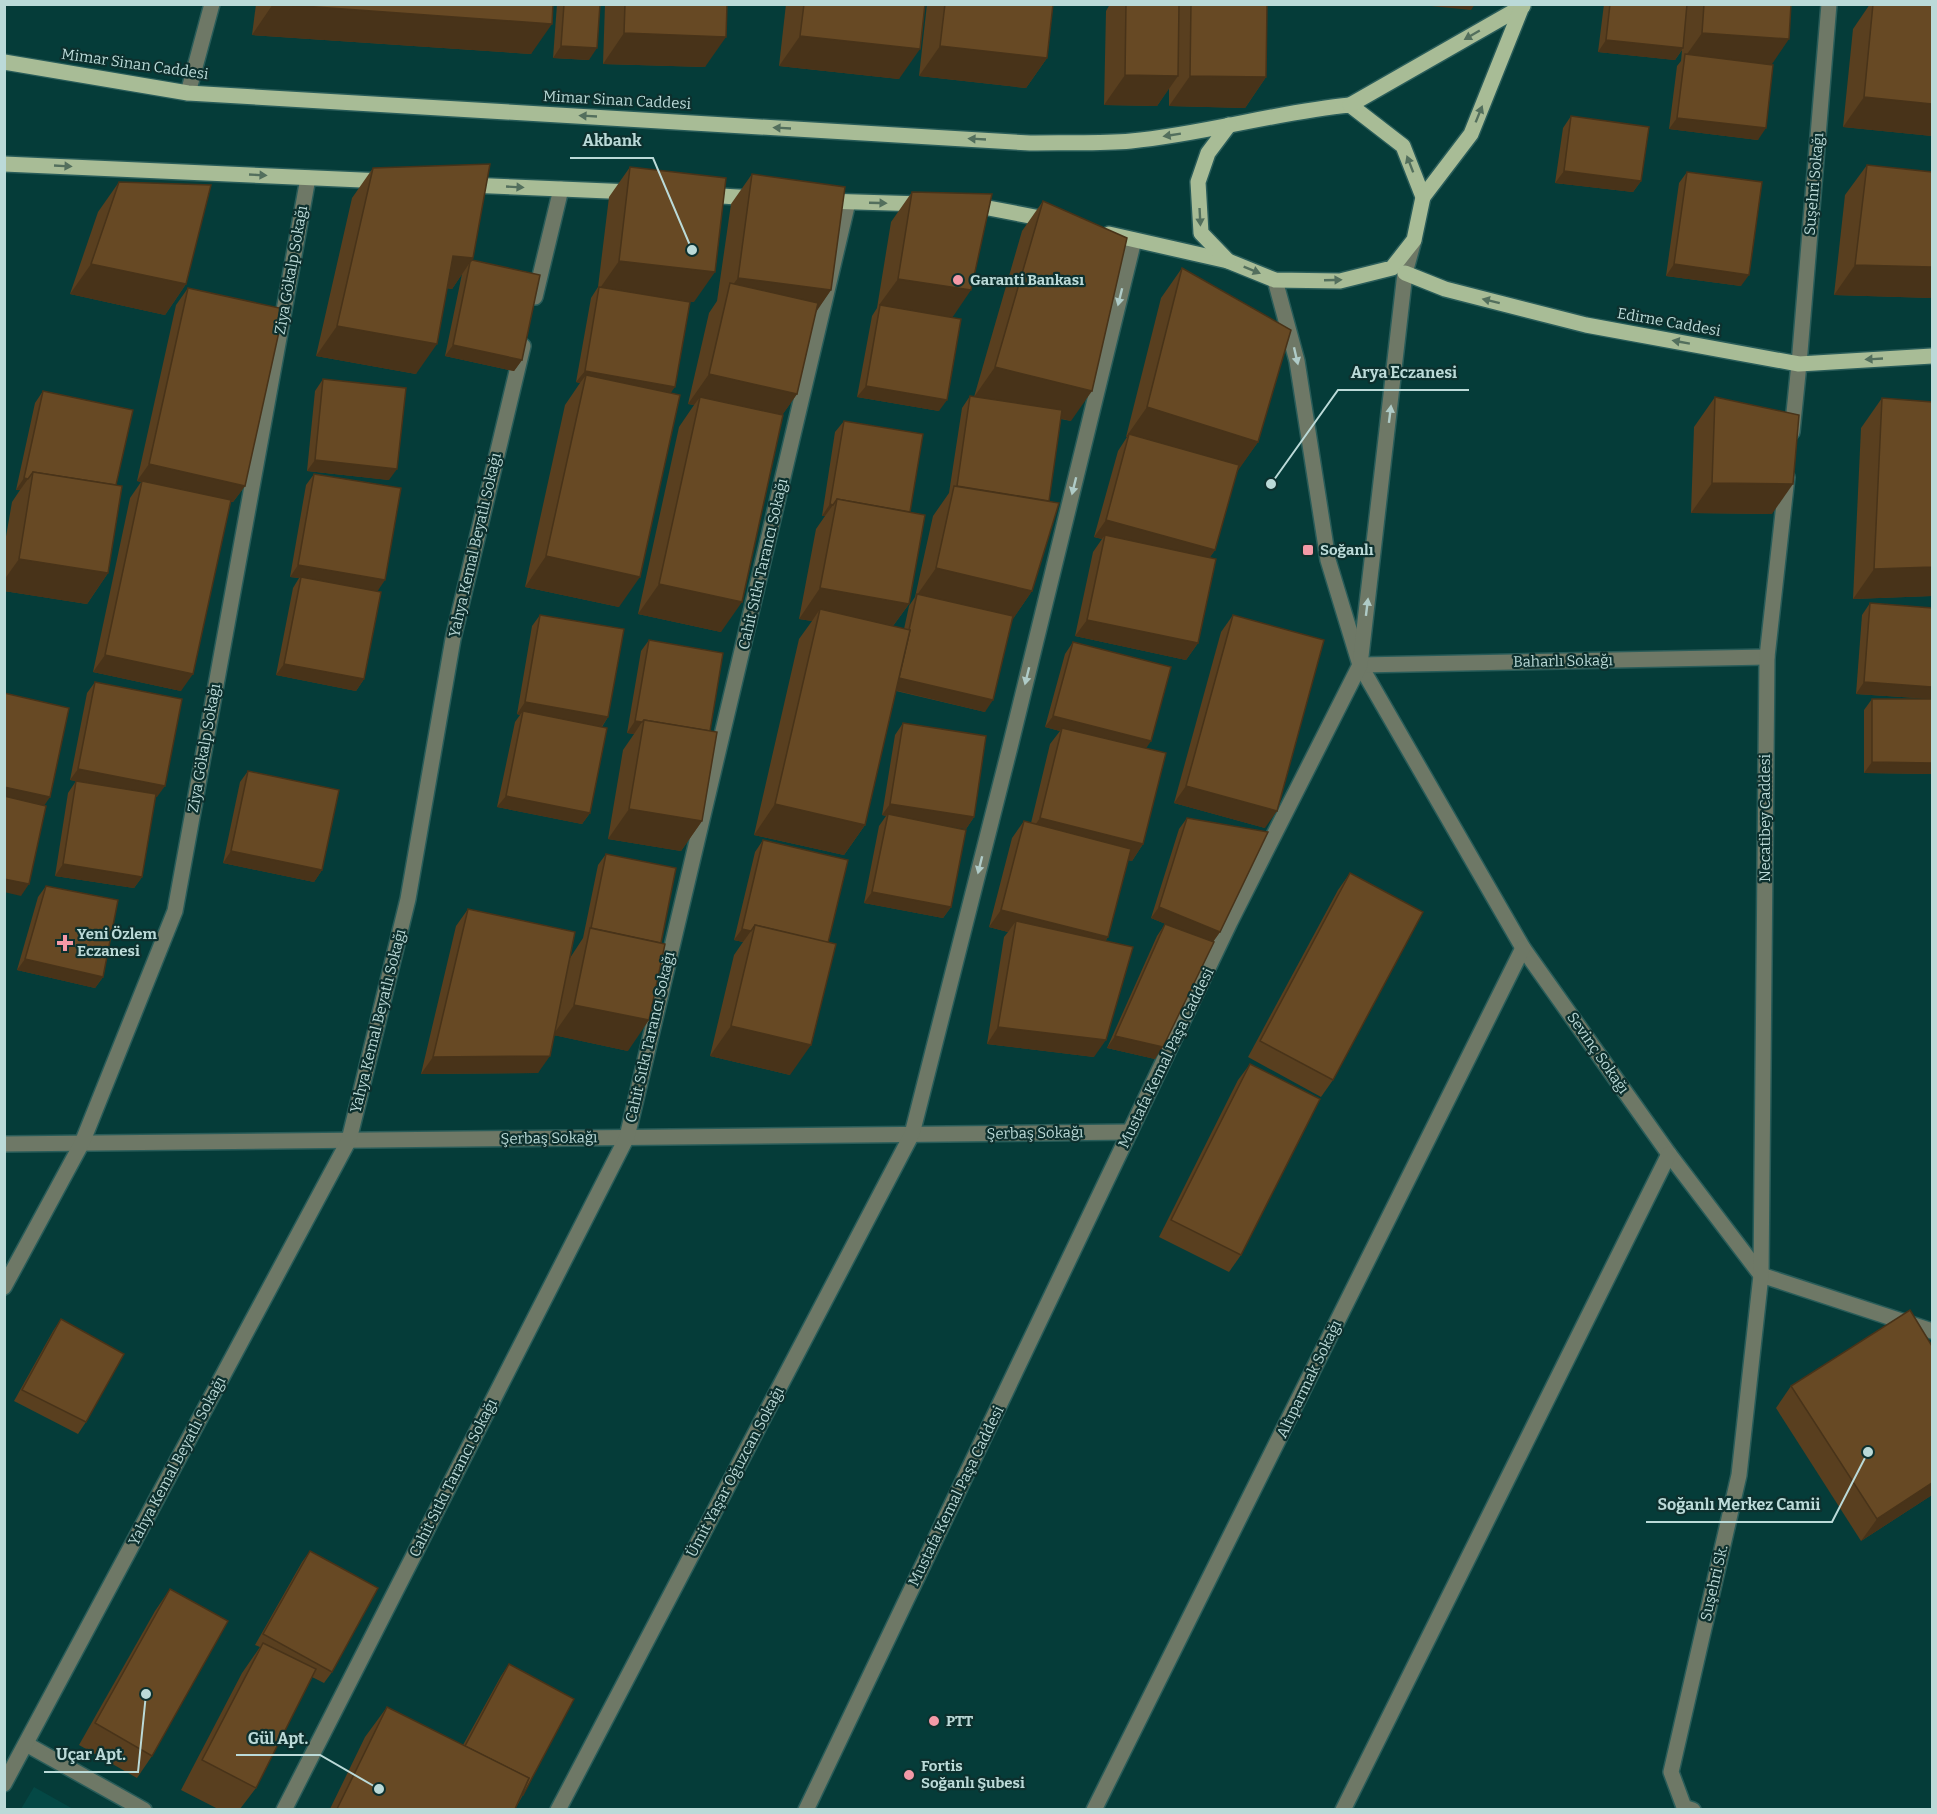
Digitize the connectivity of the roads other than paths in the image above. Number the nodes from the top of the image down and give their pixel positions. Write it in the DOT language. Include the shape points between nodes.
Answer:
graph roads {
  1 [pos="212,4"];
  2 [pos="1829,4"];
  3 [pos="1523,5"];
  4 [pos="4,62"];
  5 [pos="188,93"];
  6 [pos="1350,105"];
  7 [pos="1229,125"];
  8 [pos="4,164"];
  9 [pos="308,178"];
  10 [pos="400,182"];
  11 [pos="457,184"];
  12 [pos="561,189"];
  13 [pos="642,193"];
  14 [pos="688,195"];
  15 [pos="1423,197"];
  16 [pos="768,198"];
  17 [pos="814,201"];
  18 [pos="848,202"];
  19 [pos="1065,222"];
  20 [pos="1099,231"];
  21 [pos="1134,240"];
  22 [pos="1414,240"];
  23 [pos="1228,261"];
  24 [pos="1405,273"];
  25 [pos="1275,280"];
  26 [pos="1932,356"];
  27 [pos="1799,364"];
  28 [pos="1767,657"];
  29 [pos="1360,666"];
  30 [pos="1523,948"];
  31 [pos="1130,1132"];
  32 [pos="912,1134"];
  33 [pos="627,1137"];
  34 [pos="348,1140"];
  35 [pos="82,1143"];
  36 [pos="4,1144"];
  37 [pos="1669,1154"];
  38 [pos="1761,1275"];
  39 [pos="4,1287"];
  40 [pos="1932,1331"];
  41 [pos="26,1744"];
  42 [pos="4,1784"];
  43 [pos="144,1809"];
  44 [pos="284,1809"];
  45 [pos="558,1809"];
  46 [pos="806,1809"];
  47 [pos="1094,1809"];
  48 [pos="1343,1809"];
  49 [pos="1693,1809"];
  1 -- 5 [label="street"];
  2 -- 27 [label="street, Suşehri Sokağı"];
  3 -- 6 [label="main road, one-way"];
  15 -- 3 [label="main road, one-way" via="1471,134"];
  4 -- 5 [label="main road, Mimar Sinan Caddesi"];
  7 -- 5 [label="main road, Mimar Sinan Caddesi, one-way" via="1131,141 1030,142"];
  6 -- 7 [label="main road"];
  15 -- 6 [label="main road, one-way" via="1403,146"];
  7 -- 23 [label="main road, one-way" via="1208,153 1198,182 1201,233"];
  8 -- 9 [label="main road, one-way"];
  9 -- 10 [label="main road"];
  9 -- 35 [label="street, Ziya Gökalp Sokağı" via="175,911"];
  11 -- 12 [label="main road, one-way"];
  12 -- 13 [label="main road"];
  12 -- 34 [label="street, Yahya Kemal Beyatlı Sokağı" via="453,639 408,899"];
  14 -- 16 [label="main road"];
  15 -- 22 [label="main road"];
  17 -- 18 [label="main road"];
  18 -- 19 [label="main road, one-way" via="978,206"];
  18 -- 33 [label="street, Cahit Sıtkı Tarancı Sokağı"];
  20 -- 21 [label="main road"];
  21 -- 23 [label="main road"];
  21 -- 32 [label="street, Ümit Yaşar Oğuzcan Sokağı, one-way"];
  22 -- 24 [label="street"];
  25 -- 22 [label="main road, one-way" via="1340,281 1392,268"];
  23 -- 25 [label="main road, one-way"];
  27 -- 24 [label="main road, Edirne Caddesi, one-way" via="1586,325 1445,289"];
  29 -- 24 [label="street, one-way"];
  25 -- 29 [label="street, one-way" via="1297,361 1328,560"];
  26 -- 27 [label="main road, Edirne Caddesi, one-way"];
  27 -- 28 [label="street, Necatibey Caddesi"];
  28 -- 29 [label="street, Baharlı Sokağı"];
  28 -- 38 [label="street, Necatibey Caddesi"];
  29 -- 30 [label="street, Sevinç Sokağı"];
  29 -- 31 [label="street, Mustafa Kemal Paşa Caddesi" via="1230,922"];
  30 -- 37 [label="street, Sevinç Sokağı"];
  30 -- 47 [label="street, Altıparmak Sokağı"];
  31 -- 32 [label="street, Şerbaş Sokağı"];
  31 -- 46 [label="street, Mustafa Kemal Paşa Caddesi"];
  32 -- 33 [label="street, Şerbaş Sokağı"];
  32 -- 45 [label="street, Ümit Yaşar Oğuzcan Sokağı"];
  33 -- 34 [label="street, Şerbaş Sokağı"];
  33 -- 44 [label="street, Cahit Sıtkı Tarancı Sokağı"];
  34 -- 35 [label="street, Şerbaş Sokağı"];
  34 -- 41 [label="street, Yahya Kemal Beyatlı Sokağı"];
  35 -- 36 [label="street, Şerbaş Sokağı"];
  35 -- 39 [label="street, Ziya Gökalp Sokağı"];
  37 -- 38 [label="street, Sevinç Sokağı"];
  37 -- 48 [label="street"];
  38 -- 40 [label="street"];
  38 -- 49 [label="street, Suşehri Sk." via="1739,1475 1671,1772 1684,1808"];
  41 -- 42 [label="street, Yahya Kemal Beyatlı Sokağı"];
  41 -- 43 [label="street"];
}
